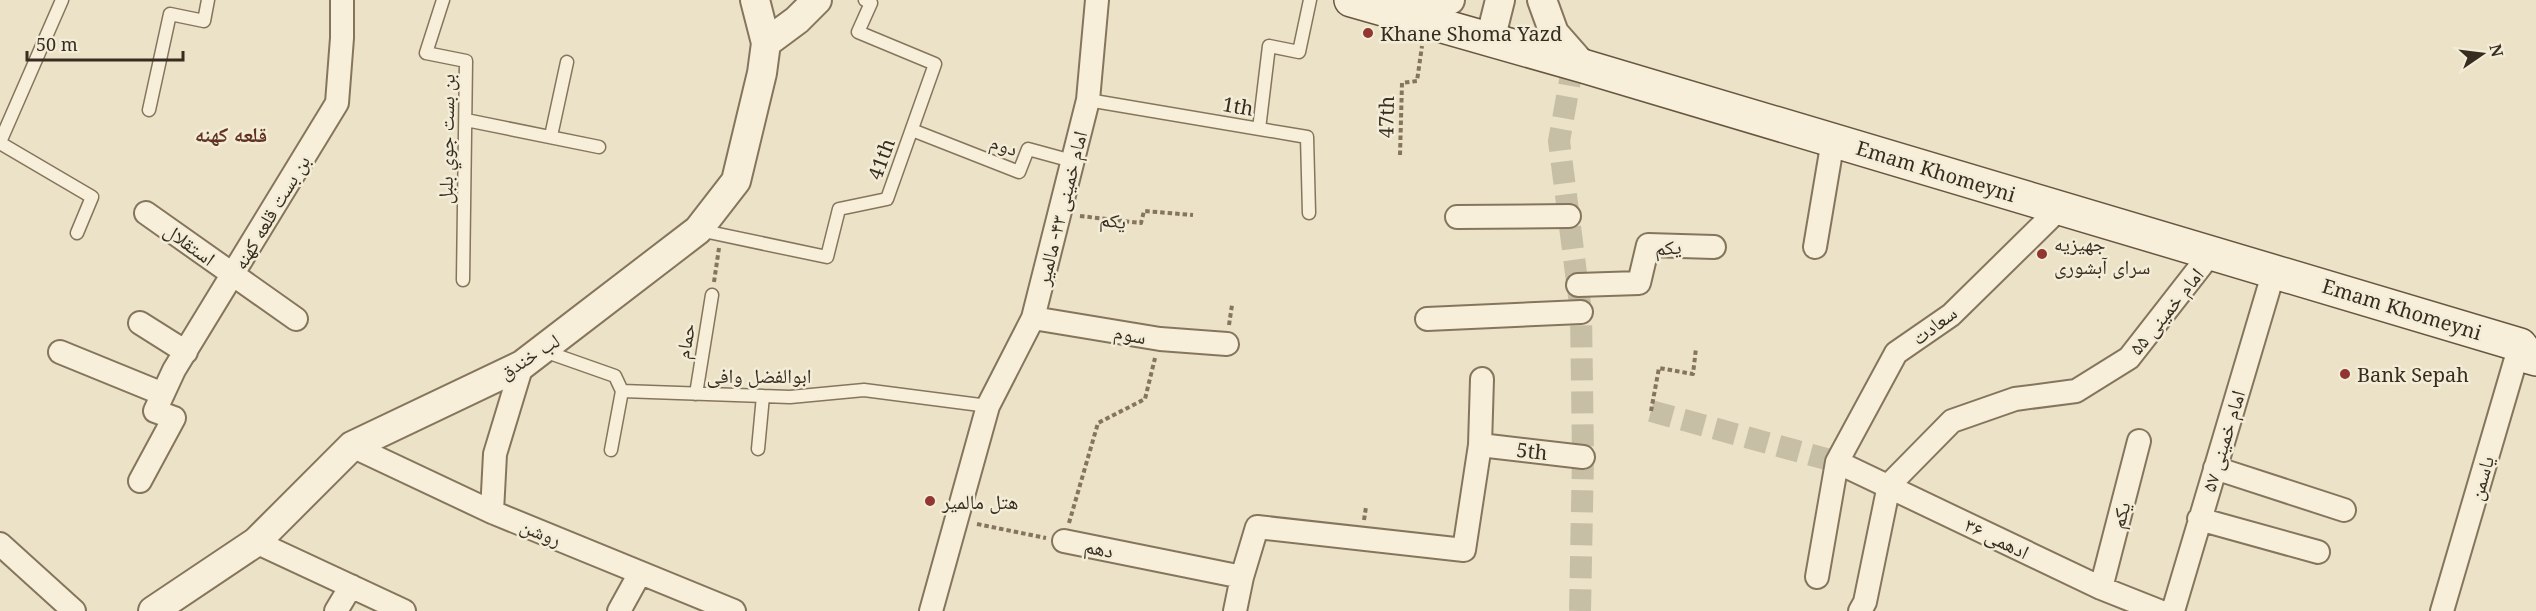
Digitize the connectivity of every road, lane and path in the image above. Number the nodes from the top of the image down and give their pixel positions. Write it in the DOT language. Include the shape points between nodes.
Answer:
graph roads {
  1 [pos="62,0"];
  2 [pos="208,0"];
  3 [pos="342,0"];
  4 [pos="443,0"];
  5 [pos="755,0"];
  6 [pos="817,0"];
  7 [pos="865,0"];
  8 [pos="1097,0"];
  9 [pos="1310,0"];
  10 [pos="1351,0"];
  11 [pos="1450,0"];
  12 [pos="1500,0"];
  13 [pos="1542,0"];
  14 [pos="1415,18"];
  15 [pos="1490,40"];
  16 [pos="766,43"];
  17 [pos="567,62"];
  18 [pos="1583,66"];
  19 [pos="1088,100"];
  20 [pos="149,110"];
  21 [pos="466,120"];
  22 [pos="1259,129"];
  23 [pos="912,130"];
  24 [pos="551,136"];
  25 [pos="1833,140"];
  26 [pos="0,142"];
  27 [pos="599,147"];
  28 [pos="1400,155"];
  29 [pos="1072,161"];
  30 [pos="2060,208"];
  31 [pos="146,213"];
  32 [pos="1059,213"];
  33 [pos="1309,213"];
  34 [pos="1193,215"];
  35 [pos="1457,216"];
  36 [pos="1569,216"];
  37 [pos="77,233"];
  38 [pos="709,233"];
  39 [pos="1714,247"];
  40 [pos="1815,247"];
  41 [pos="2211,253"];
  42 [pos="2274,271"];
  43 [pos="233,276"];
  44 [pos="463,280"];
  45 [pos="1578,285"];
  46 [pos="712,295"];
  47 [pos="1581,312"];
  48 [pos="1034,318"];
  49 [pos="296,319"];
  50 [pos="1427,319"];
  51 [pos="140,323"];
  52 [pos="1160,339"];
  53 [pos="1227,344"];
  54 [pos="1696,348"];
  55 [pos="2531,348"];
  56 [pos="60,352"];
  57 [pos="186,352"];
  58 [pos="533,358"];
  59 [pos="1482,379"];
  60 [pos="622,391"];
  61 [pos="696,394"];
  62 [pos="763,396"];
  63 [pos="159,403"];
  64 [pos="988,406"];
  65 [pos="1651,411"];
  66 [pos="2139,441"];
  67 [pos="1480,445"];
  68 [pos="352,446"];
  69 [pos="758,449"];
  70 [pos="611,450"];
  71 [pos="1583,457"];
  72 [pos="1837,462"];
  73 [pos="2215,468"];
  74 [pos="140,481"];
  75 [pos="1889,485"];
  76 [pos="2344,510"];
  77 [pos="492,512"];
  78 [pos="957,519"];
  79 [pos="2199,519"];
  80 [pos="1064,541"];
  81 [pos="256,542"];
  82 [pos="0,544"];
  83 [pos="2318,552"];
  84 [pos="640,573"];
  85 [pos="1242,577"];
  86 [pos="1817,577"];
  87 [pos="351,586"];
  88 [pos="2102,588"];
  89 [pos="74,611"];
  90 [pos="153,611"];
  91 [pos="336,611"];
  92 [pos="404,611"];
  93 [pos="619,611"];
  94 [pos="734,611"];
  95 [pos="931,611"];
  96 [pos="1235,611"];
  97 [pos="1860,611"];
  98 [pos="2159,611"];
  99 [pos="2173,611"];
  100 [pos="2442,611"];
  1 -- 26 [label="lane"];
  2 -- 20 [label="lane" via="204,21 170,14"];
  3 -- 43 [label="street, بن بست قلعه کهنه" via="337,103"];
  4 -- 21 [label="lane, بن بست جوي بلبل" via="426,53 466,61"];
  5 -- 16 [label="street, لب خندق"];
  6 -- 16 [label="street"];
  7 -- 23 [label="lane, 41th" via="871,3 858,32 935,64"];
  8 -- 19 [label="street, امام خمینی ۴۳- مالمیر"];
  9 -- 22 [label="lane" via="1299,52 1269,46"];
  10 -- 14 [label="main road, Emam Khomeyni"];
  11 -- 14 [label="street"];
  12 -- 15 [label="street"];
  13 -- 18 [label="street" via="1554,33"];
  14 -- 15 [label="main road, Emam Khomeyni"];
  14 -- 28 [label="path, 47th" via="1417,81 1402,83"];
  15 -- 18 [label="main road, Emam Khomeyni"];
  16 -- 38 [label="street, لب خندق" via="736,181"];
  17 -- 24 [label="lane"];
  18 -- 25 [label="main road, Emam Khomeyni"];
  19 -- 22 [label="lane, 1th"];
  19 -- 29 [label="street, امام خمینی ۴۳- مالمیر"];
  21 -- 24 [label="lane"];
  21 -- 44 [label="lane, بن بست جوي بلبل"];
  22 -- 33 [label="lane, 1th" via="1307,137"];
  23 -- 29 [label="lane, دوم" via="1019,172 1028,149"];
  23 -- 38 [label="lane, 41th" via="887,199 839,209 827,257"];
  24 -- 27 [label="lane"];
  25 -- 30 [label="main road, Emam Khomeyni"];
  25 -- 40 [label="street"];
  26 -- 37 [label="lane" via="92,197"];
  29 -- 32 [label="street, امام خمینی ۴۳- مالمیر"];
  30 -- 41 [label="main road, Emam Khomeyni"];
  30 -- 72 [label="street, سعادت" via="1951,315 1896,353"];
  31 -- 43 [label="street, استقلال"];
  32 -- 34 [label="path, یکم" via="1141,223 1144,211"];
  32 -- 48 [label="street, امام خمینی ۴۳- مالمیر"];
  35 -- 36 [label="street"];
  38 -- 46 [label="path"];
  38 -- 58 [label="street, لب خندق"];
  39 -- 45 [label="street, یکم" via="1648,245 1639,282"];
  41 -- 42 [label="main road, Emam Khomeyni"];
  41 -- 75 [label="street, امام خمینی ۵۵" via="2129,358 2076,391 2015,399 1952,422"];
  42 -- 55 [label="main road, Emam Khomeyni"];
  42 -- 73 [label="street, امام خمینی ۵۷"];
  43 -- 49 [label="street, استقلال"];
  43 -- 57 [label="street, بن بست قلعه کهنه"];
  46 -- 61 [label="lane, حمام"];
  47 -- 50 [label="street"];
  48 -- 52 [label="street, سوم"];
  48 -- 64 [label="street, امام خمینی ۴۳- مالمیر"];
  51 -- 57 [label="street"];
  52 -- 53 [label="street, سوم"];
  52 -- 80 [label="path" via="1145,399 1098,423"];
  54 -- 65 [label="path" via="1693,375 1659,368"];
  55 -- 100 [label="street, یاسمن"];
  56 -- 63 [label="street"];
  57 -- 63 [label="street, بن بست قلعه کهنه"];
  58 -- 60 [label="lane" via="615,376"];
  58 -- 68 [label="street, لب خندق"];
  58 -- 77 [label="street" via="495,454"];
  59 -- 67 [label="street"];
  60 -- 61 [label="lane, ابوالفضل وافی"];
  60 -- 70 [label="lane"];
  61 -- 62 [label="lane, ابوالفضل وافی"];
  62 -- 64 [label="lane, ابوالفضل وافی" via="790,398 864,390"];
  62 -- 69 [label="lane"];
  63 -- 74 [label="street" via="174,418"];
  64 -- 78 [label="street, امام خمینی ۴۳- مالمیر"];
  66 -- 88 [label="street, یکم"];
  67 -- 71 [label="street, 5th"];
  67 -- 85 [label="street" via="1464,550 1257,527"];
  68 -- 77 [label="street, روشن"];
  68 -- 81 [label="street, لب خندق"];
  72 -- 75 [label="street, ادهمی ۳۶"];
  72 -- 86 [label="street, سعادت"];
  73 -- 76 [label="street"];
  73 -- 79 [label="street, امام خمینی ۵۷"];
  75 -- 88 [label="street, ادهمی ۳۶"];
  75 -- 97 [label="street"];
  77 -- 84 [label="street, روشن"];
  78 -- 80 [label="path, دهم"];
  78 -- 95 [label="street, امام خمینی ۴۳- مالمیر"];
  79 -- 83 [label="street"];
  79 -- 99 [label="street, امام خمینی ۵۷"];
  80 -- 85 [label="street, دهم"];
  81 -- 87 [label="street"];
  81 -- 90 [label="street, لب خندق"];
  82 -- 89 [label="street"];
  84 -- 93 [label="street"];
  84 -- 94 [label="street, روشن"];
  85 -- 96 [label="street"];
  87 -- 91 [label="street"];
  87 -- 92 [label="street"];
  88 -- 98 [label="street, ادهمی ۳۶"];
}
